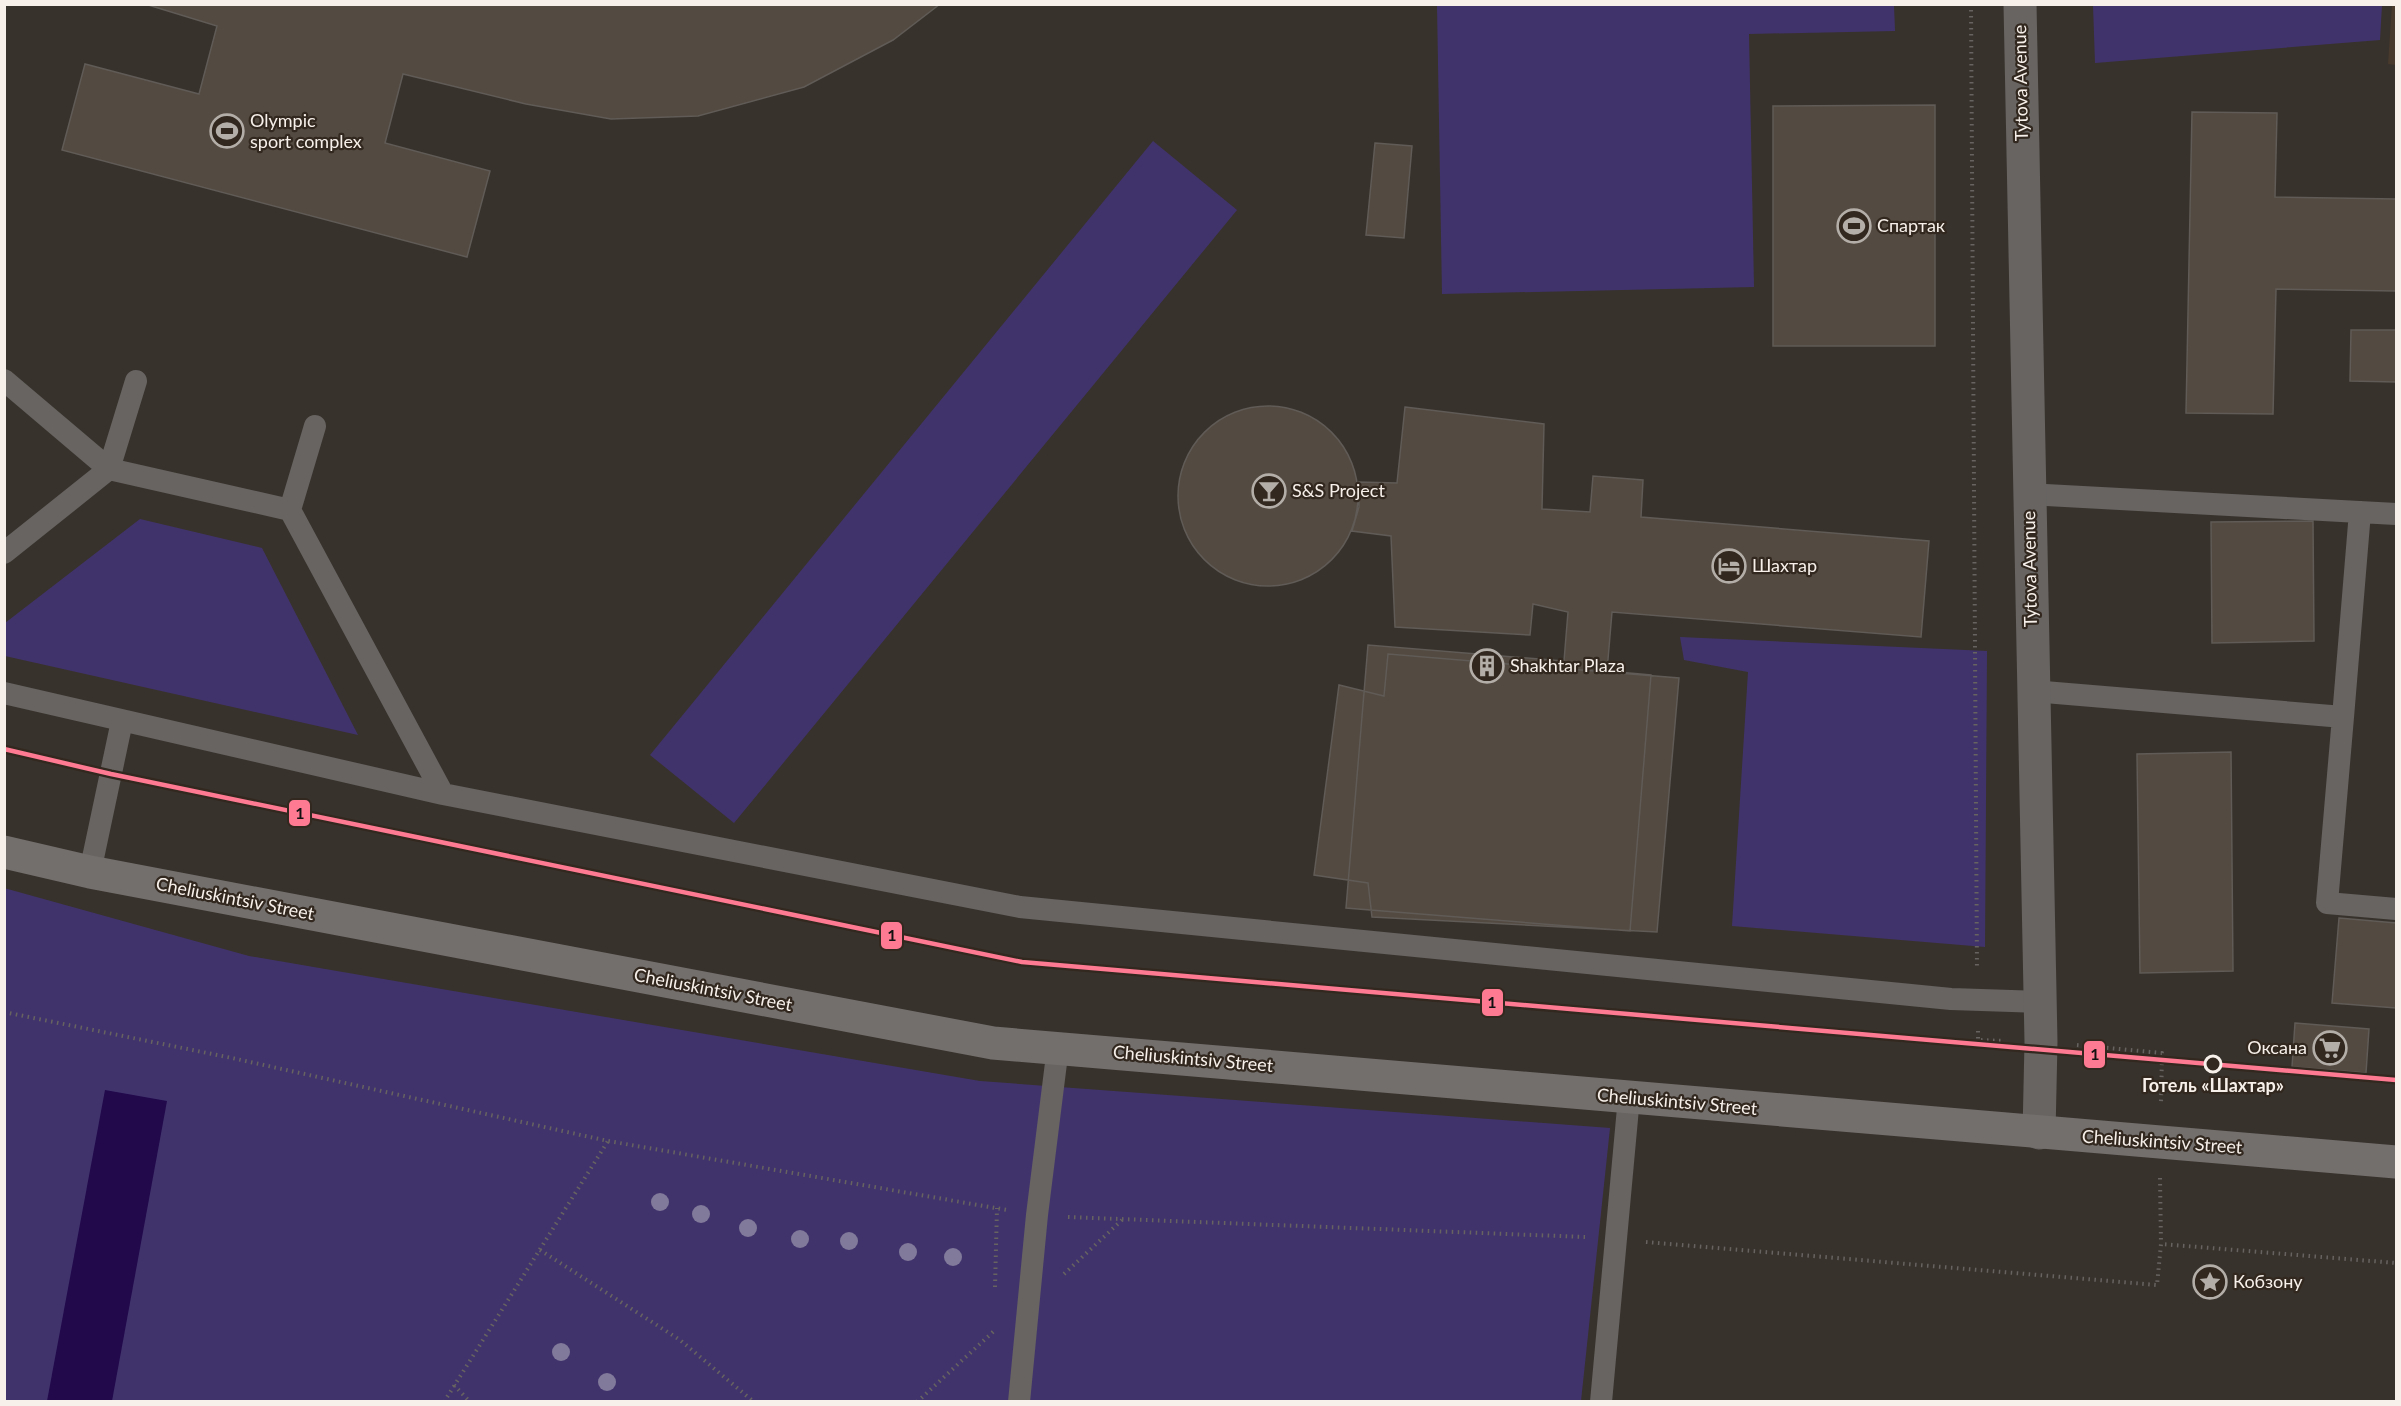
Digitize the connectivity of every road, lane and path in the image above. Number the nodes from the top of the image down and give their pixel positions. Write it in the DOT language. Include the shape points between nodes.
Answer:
graph roads {
  1 [pos="2020,4"];
  2 [pos="4,380"];
  3 [pos="136,381"];
  4 [pos="315,426"];
  5 [pos="109,469"];
  6 [pos="2028,494"];
  7 [pos="290,510"];
  8 [pos="2360,512"];
  9 [pos="2397,514"];
  10 [pos="4,553"];
  11 [pos="2032,691"];
  12 [pos="4,693"];
  13 [pos="2343,717"];
  14 [pos="122,721"];
  15 [pos="443,794"];
  16 [pos="4,852"];
  17 [pos="90,872"];
  18 [pos="2397,909"];
  19 [pos="2040,1002"];
  20 [pos="4,1012"];
  21 [pos="1058,1047"];
  22 [pos="1629,1098"];
  23 [pos="2039,1133"];
  24 [pos="608,1142"];
  25 [pos="2397,1162"];
  26 [pos="1037,1215"];
  27 [pos="1616,1240"];
  28 [pos="540,1250"];
  29 [pos="2397,1263"];
  30 [pos="454,1385"];
  31 [pos="444,1401"];
  32 [pos="470,1401"];
  33 [pos="754,1401"];
  34 [pos="1019,1401"];
  35 [pos="1601,1401"];
  1 -- 6 [label="street, Tytova Avenue"];
  2 -- 5 [label="lane"];
  3 -- 5 [label="lane"];
  4 -- 7 [label="lane"];
  5 -- 7 [label="lane"];
  5 -- 10 [label="lane"];
  6 -- 8 [label="lane"];
  6 -- 11 [label="street, Tytova Avenue"];
  7 -- 15 [label="lane"];
  8 -- 9 [label="lane"];
  8 -- 13 [label="lane"];
  11 -- 13 [label="lane"];
  11 -- 19 [label="street, Tytova Avenue"];
  12 -- 14 [label="lane"];
  13 -- 18 [label="lane" via="2327,903"];
  14 -- 15 [label="lane"];
  14 -- 17 [label="lane"];
  15 -- 19 [label="lane" via="1020,907 1939,998"];
  16 -- 17 [label="main road, Cheliuskintsiv Street"];
  17 -- 21 [label="main road, Cheliuskintsiv Street" via="993,1043"];
  19 -- 23 [label="street, Tytova Avenue"];
  20 -- 24 [label="path" via="232,1058"];
  21 -- 22 [label="main road, Cheliuskintsiv Street"];
  21 -- 26 [label="lane"];
  22 -- 23 [label="main road, Cheliuskintsiv Street"];
  22 -- 27 [label="lane"];
  23 -- 25 [label="main road, Cheliuskintsiv Street"];
  24 -- 26 [label="path"];
  24 -- 28 [label="path"];
  26 -- 27 [label="path"];
  26 -- 34 [label="lane"];
  27 -- 29 [label="path" via="2157,1285 2161,1244"];
  27 -- 35 [label="lane"];
  28 -- 30 [label="path"];
  28 -- 33 [label="path" via="680,1340"];
  30 -- 31 [label="path"];
  30 -- 32 [label="path"];
}
